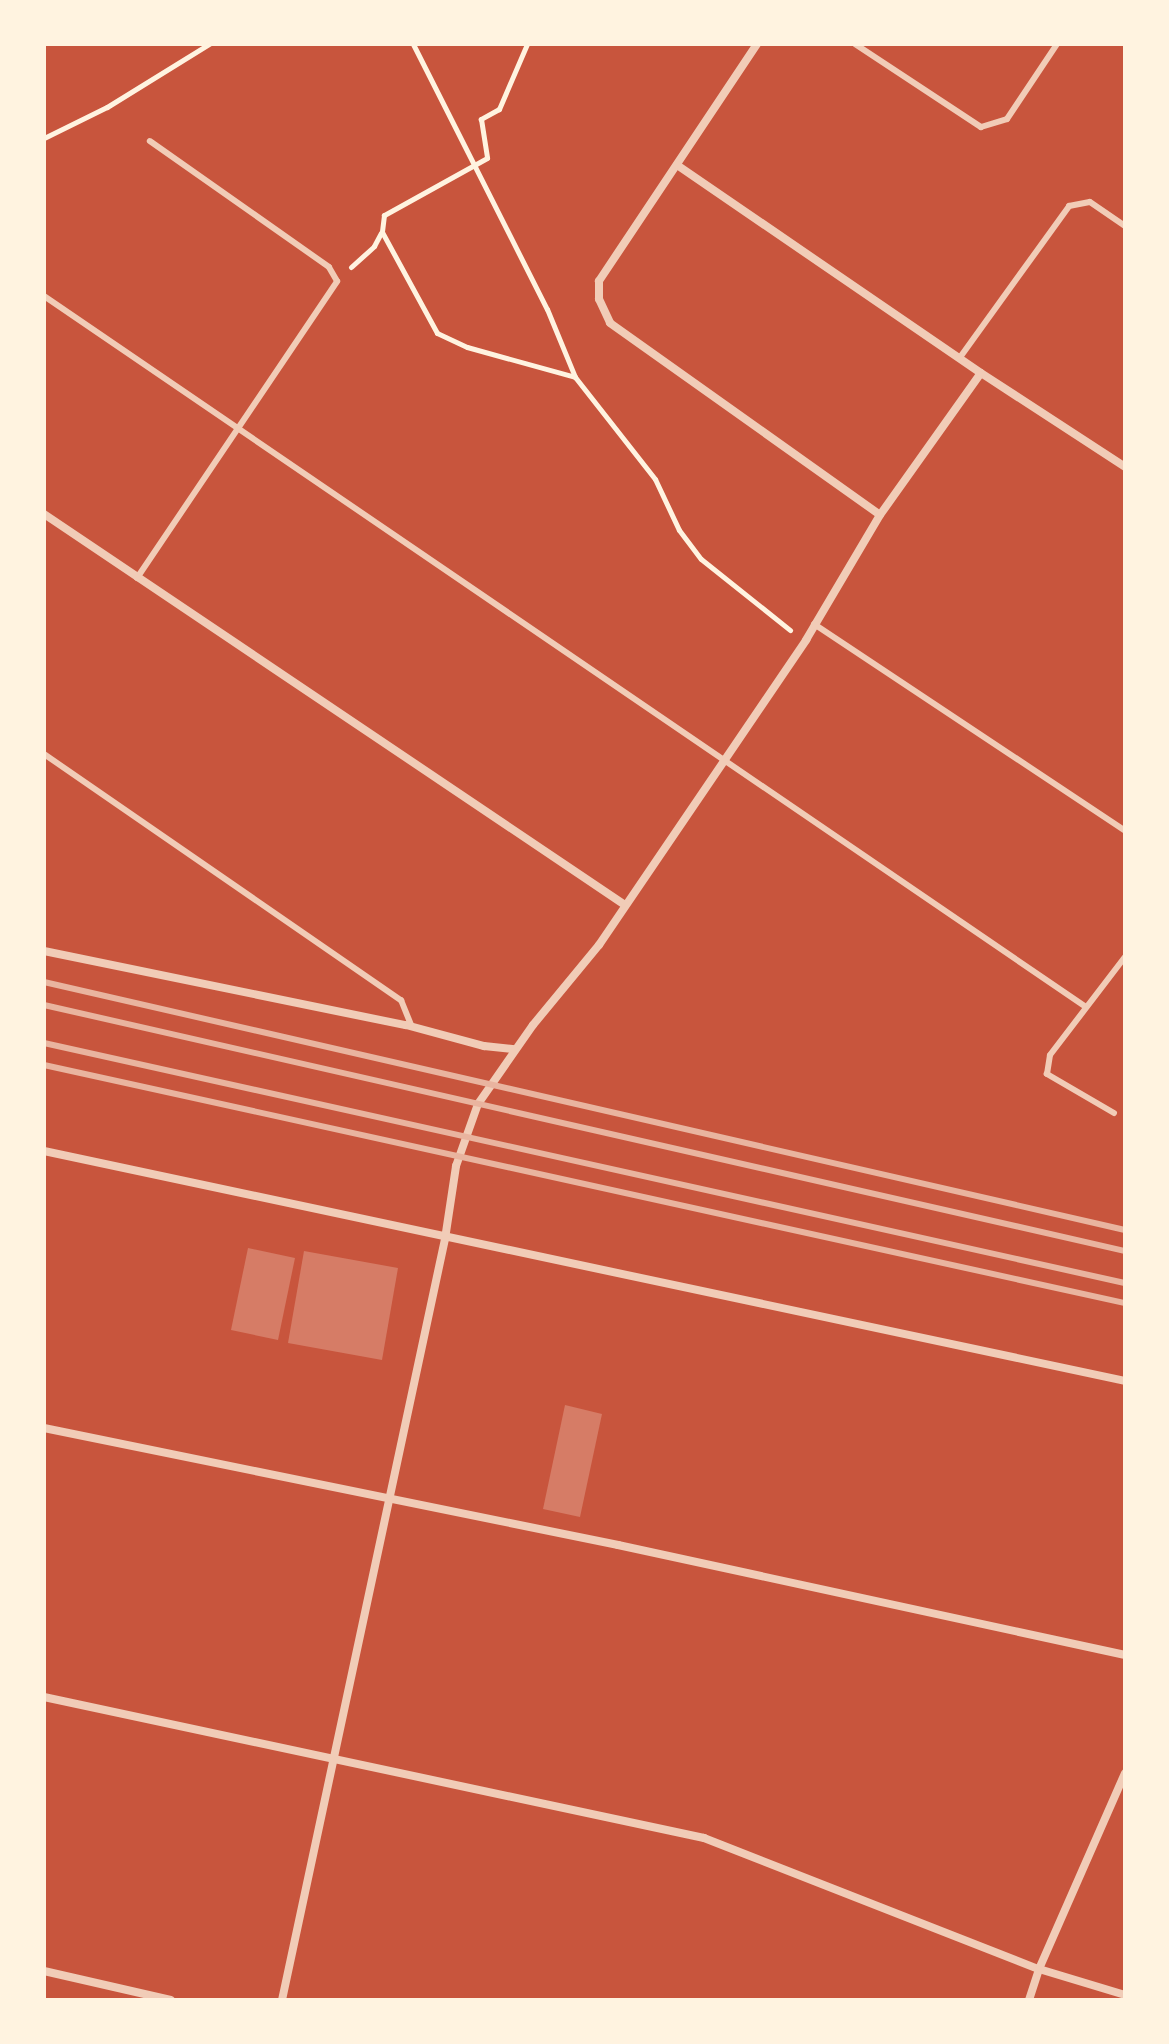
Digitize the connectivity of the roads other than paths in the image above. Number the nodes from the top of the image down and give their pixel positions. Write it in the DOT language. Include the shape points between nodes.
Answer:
graph roads {
  1 [pos="757,44"];
  2 [pos="855,44"];
  3 [pos="1057,44"];
  4 [pos="150,141"];
  5 [pos="677,165"];
  6 [pos="1125,226"];
  7 [pos="44,296"];
  8 [pos="961,356"];
  9 [pos="981,373"];
  10 [pos="238,431"];
  11 [pos="1125,467"];
  12 [pos="44,514"];
  13 [pos="880,515"];
  14 [pos="137,578"];
  15 [pos="814,624"];
  16 [pos="44,754"];
  17 [pos="724,758"];
  18 [pos="1125,831"];
  19 [pos="625,905"];
  20 [pos="44,951"];
  21 [pos="1125,957"];
  22 [pos="1086,1007"];
  23 [pos="412,1027"];
  24 [pos="515,1049"];
  25 [pos="1114,1113"];
  26 [pos="44,1151"];
  27 [pos="445,1239"];
  28 [pos="1125,1381"];
  29 [pos="44,1428"];
  30 [pos="391,1498"];
  31 [pos="1125,1655"];
  32 [pos="44,1697"];
  33 [pos="333,1759"];
  34 [pos="1125,1773"];
  35 [pos="1039,1969"];
  36 [pos="44,1971"];
  37 [pos="1125,1995"];
  38 [pos="171,2000"];
  39 [pos="282,2000"];
  40 [pos="1029,2000"];
  1 -- 5 [label="street"];
  2 -- 3 [label="lane" via="981,127 1007,119"];
  4 -- 10 [label="lane" via="329,267 337,281"];
  5 -- 8 [label="street"];
  5 -- 13 [label="street" via="599,281 599,299 610,323"];
  6 -- 8 [label="lane" via="1090,202 1069,206"];
  7 -- 10 [label="lane"];
  8 -- 9 [label="street"];
  9 -- 11 [label="street"];
  9 -- 13 [label="street"];
  10 -- 14 [label="lane"];
  10 -- 17 [label="lane"];
  12 -- 14 [label="street"];
  13 -- 15 [label="street"];
  14 -- 19 [label="street"];
  15 -- 17 [label="street"];
  15 -- 18 [label="lane"];
  16 -- 23 [label="lane" via="401,1000"];
  17 -- 19 [label="street"];
  17 -- 22 [label="lane"];
  19 -- 24 [label="street"];
  20 -- 23 [label="street"];
  21 -- 22 [label="lane"];
  22 -- 25 [label="lane" via="1050,1055 1047,1074"];
  23 -- 24 [label="street"];
  24 -- 27 [label="street" via="478,1104 456,1166"];
  26 -- 27 [label="street"];
  27 -- 28 [label="street"];
  27 -- 30 [label="street"];
  29 -- 30 [label="street"];
  30 -- 31 [label="street"];
  30 -- 33 [label="street"];
  32 -- 33 [label="street"];
  33 -- 35 [label="street" via="704,1838"];
  33 -- 39 [label="street"];
  34 -- 35 [label="street"];
  35 -- 37 [label="street"];
  35 -- 40 [label="street"];
  36 -- 38 [label="street"];
}
